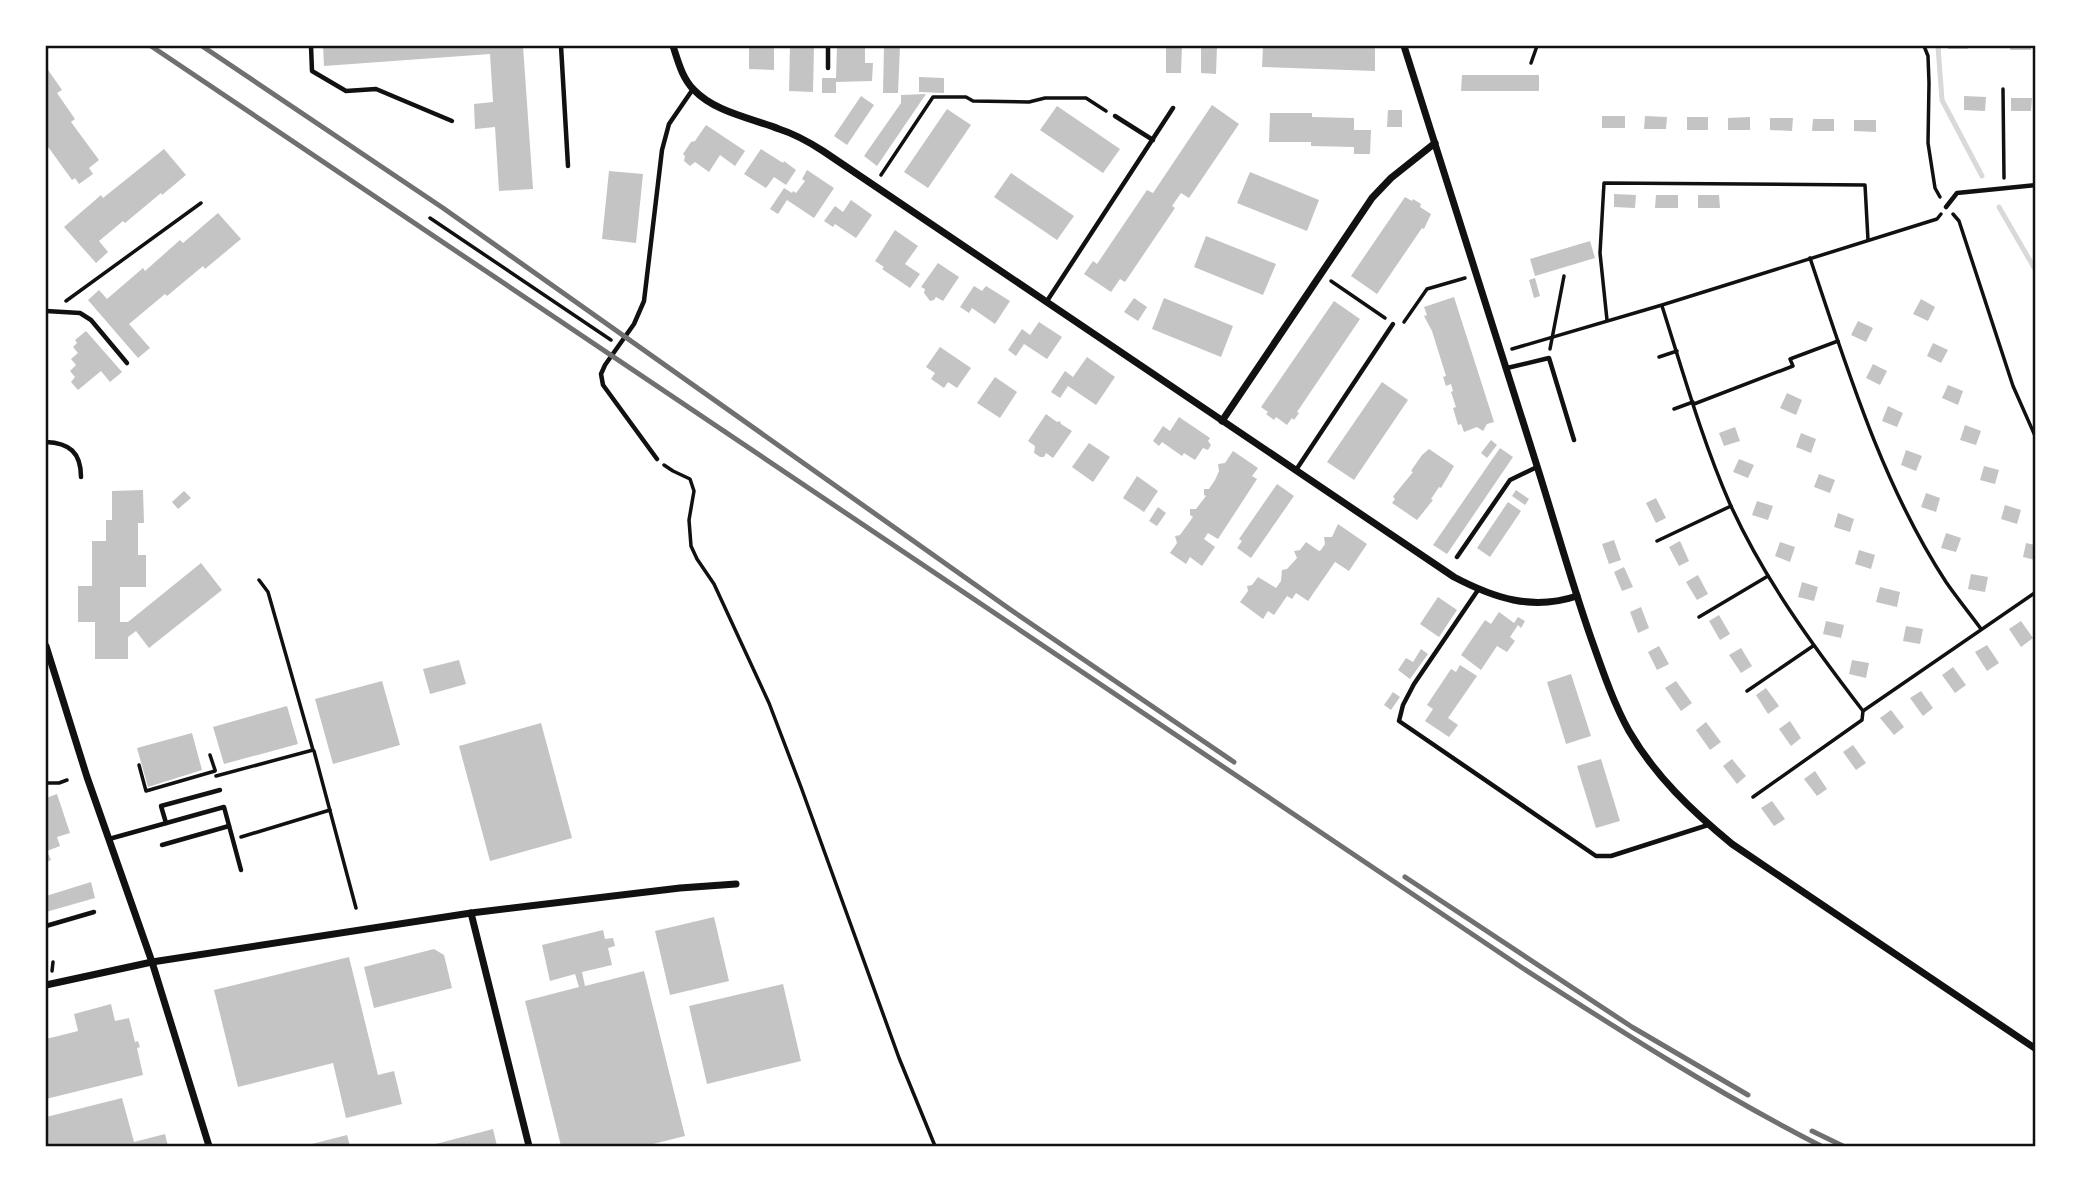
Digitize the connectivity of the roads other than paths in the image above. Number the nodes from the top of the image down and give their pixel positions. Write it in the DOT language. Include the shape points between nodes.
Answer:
graph roads {
  1 [pos="311,46"];
  2 [pos="561,46"];
  3 [pos="673,46"];
  4 [pos="828,46"];
  5 [pos="1404,46"];
  6 [pos="828,68"];
  7 [pos="693,89"];
  8 [pos="1173,108"];
  9 [pos="1115,116"];
  10 [pos="452,121"];
  11 [pos="1153,140"];
  12 [pos="1434,143"];
  13 [pos="568,166"];
  14 [pos="2035,185"];
  15 [pos="1946,206"];
  16 [pos="1047,301"];
  17 [pos="46,311"];
  18 [pos="1393,324"];
  19 [pos="127,363"];
  20 [pos="1506,368"];
  21 [pos="1222,421"];
  22 [pos="1574,440"];
  23 [pos="46,442"];
  24 [pos="657,459"];
  25 [pos="1538,467"];
  26 [pos="1295,471"];
  27 [pos="81,477"];
  28 [pos="1457,557"];
  29 [pos="1478,590"];
  30 [pos="1577,596"];
  31 [pos="46,646"];
  32 [pos="220,790"];
  33 [pos="166,823"];
  34 [pos="1708,824"];
  35 [pos="229,826"];
  36 [pos="109,839"];
  37 [pos="162,845"];
  38 [pos="240,870"];
  39 [pos="736,884"];
  40 [pos="94,912"];
  41 [pos="471,913"];
  42 [pos="46,926"];
  43 [pos="152,962"];
  44 [pos="46,985"];
  45 [pos="2035,1049"];
  46 [pos="209,1146"];
  47 [pos="529,1146"];
  1 -- 10 [label="lane" via="312,71 346,91 376,89"];
  2 -- 13 [label="lane"];
  3 -- 7 [label="street"];
  4 -- 6 [label="lane"];
  5 -- 12 [label="street"];
  7 -- 16 [label="street" via="721,108 802,138"];
  7 -- 24 [label="lane" via="669,124 662,150 644,301 601,374 603,384"];
  8 -- 11 [label="lane"];
  9 -- 11 [label="lane"];
  11 -- 16 [label="lane"];
  12 -- 20 [label="street"];
  12 -- 21 [label="street" via="1372,198"];
  14 -- 15 [label="lane" via="1957,193"];
  16 -- 21 [label="street"];
  17 -- 19 [label="lane" via="80,313 91,320"];
  18 -- 26 [label="lane"];
  20 -- 22 [label="lane" via="1549,358"];
  20 -- 25 [label="street"];
  21 -- 26 [label="street"];
  23 -- 27 [label="lane" via="72,449 79,459"];
  25 -- 28 [label="lane" via="1510,480"];
  25 -- 30 [label="street"];
  26 -- 29 [label="street"];
  29 -- 30 [label="street" via="1508,600 1545,604"];
  29 -- 34 [label="lane" via="1414,684 1399,721 1596,856 1611,856"];
  30 -- 34 [label="street" via="1630,732 1661,778"];
  31 -- 36 [label="street"];
  32 -- 33 [label="lane" via="161,806"];
  33 -- 35 [label="lane" via="224,807"];
  33 -- 36 [label="lane"];
  34 -- 45 [label="street"];
  35 -- 37 [label="lane"];
  35 -- 38 [label="lane"];
  36 -- 43 [label="street"];
  39 -- 41 [label="street"];
  40 -- 42 [label="lane"];
  41 -- 43 [label="street"];
  41 -- 47 [label="street"];
  43 -- 44 [label="street"];
  43 -- 46 [label="street"];
}
